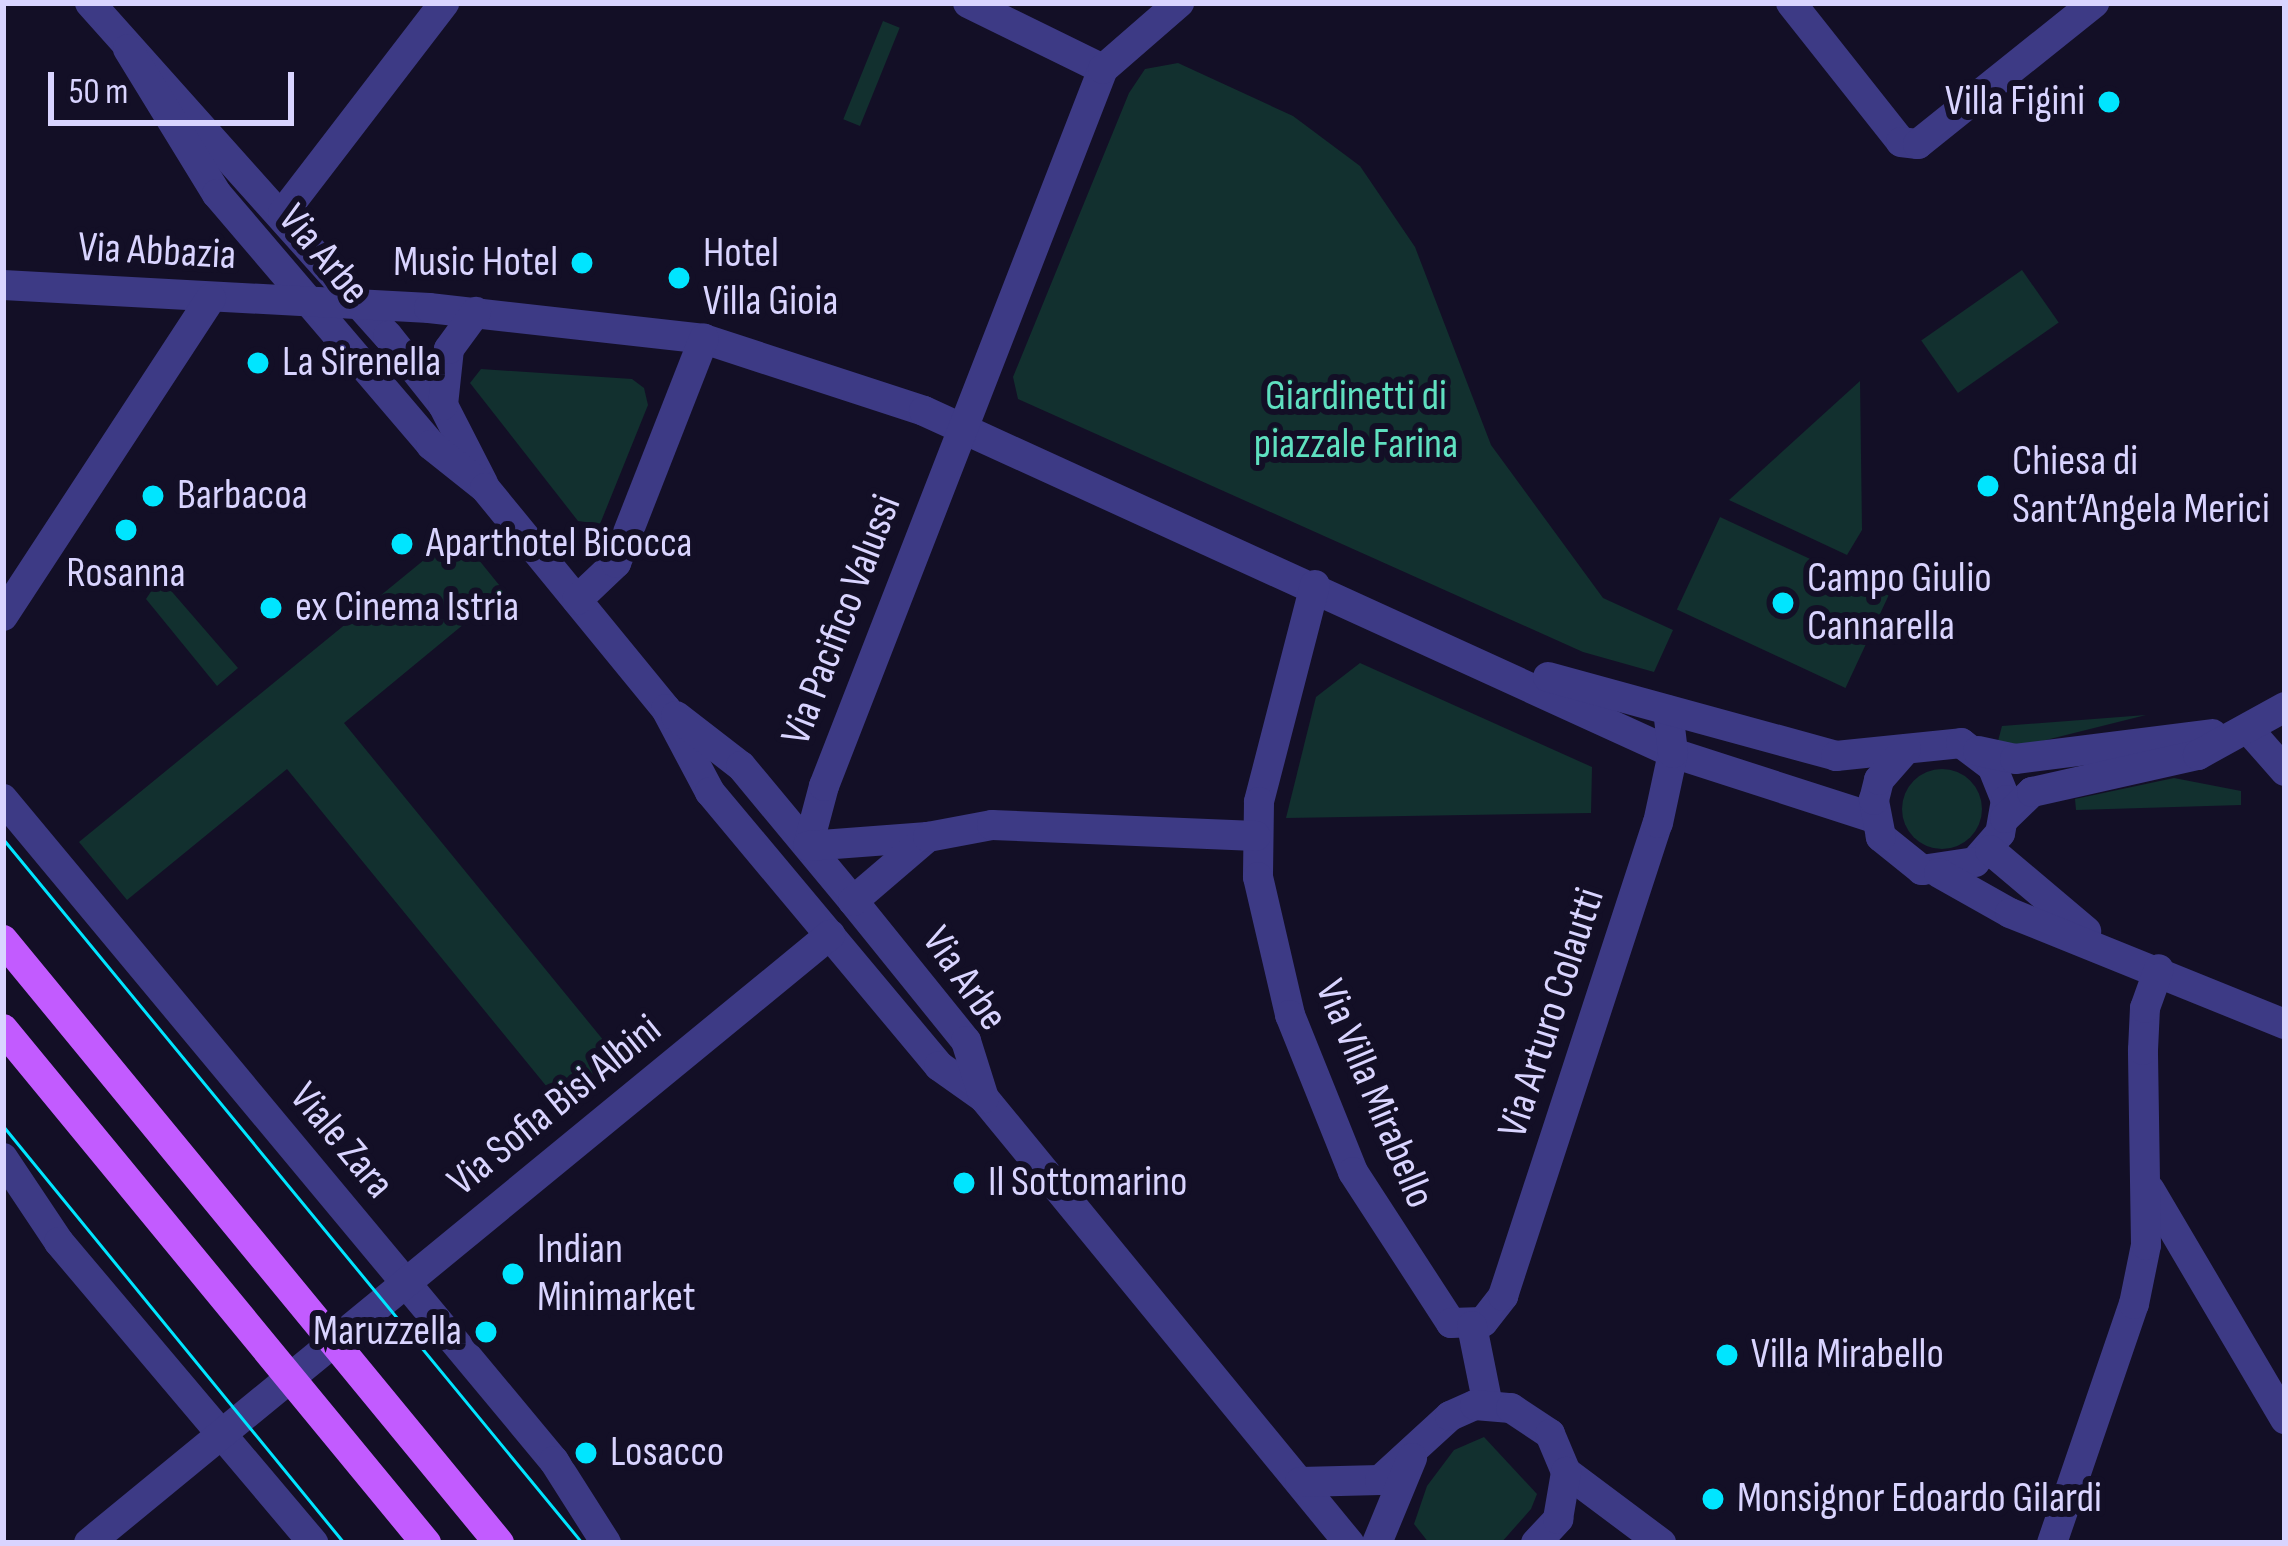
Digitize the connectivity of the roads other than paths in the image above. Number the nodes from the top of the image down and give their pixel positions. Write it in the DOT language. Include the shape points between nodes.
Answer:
graph roads {
  1 [pos="90,3"];
  2 [pos="444,3"];
  3 [pos="968,3"];
  4 [pos="1180,3"];
  5 [pos="1791,3"];
  6 [pos="2094,3"];
  7 [pos="1010,12"];
  8 [pos="128,49"];
  9 [pos="1103,69"];
  10 [pos="283,213"];
  11 [pos="3,285"];
  12 [pos="211,298"];
  13 [pos="307,302"];
  14 [pos="359,303"];
  15 [pos="476,313"];
  16 [pos="704,339"];
  17 [pos="443,404"];
  18 [pos="962,426"];
  19 [pos="485,488"];
  20 [pos="1315,585"];
  21 [pos="577,600"];
  22 [pos="3,616"];
  23 [pos="1482,661"];
  24 [pos="2285,707"];
  25 [pos="666,709"];
  26 [pos="1668,710"];
  27 [pos="2248,729"];
  28 [pos="1906,748"];
  29 [pos="1978,751"];
  30 [pos="1673,752"];
  31 [pos="2285,771"];
  32 [pos="3,799"];
  33 [pos="1874,818"];
  34 [pos="2005,818"];
  35 [pos="1256,836"];
  36 [pos="928,837"];
  37 [pos="808,846"];
  38 [pos="1990,850"];
  39 [pos="1939,873"];
  40 [pos="853,901"];
  41 [pos="830,935"];
  42 [pos="3,940"];
  43 [pos="2115,952"];
  44 [pos="2159,969"];
  45 [pos="2285,1024"];
  46 [pos="3,1029"];
  47 [pos="984,1098"];
  48 [pos="3,1158"];
  49 [pos="2150,1190"];
  50 [pos="405,1283"];
  51 [pos="1472,1326"];
  52 [pos="333,1343"];
  53 [pos="292,1377"];
  54 [pos="1488,1405"];
  55 [pos="2285,1419"];
  56 [pos="231,1427"];
  57 [pos="1412,1458"];
  58 [pos="1566,1472"];
  59 [pos="1300,1482"];
  60 [pos="89,1543"];
  61 [pos="313,1543"];
  62 [pos="426,1543"];
  63 [pos="500,1543"];
  64 [pos="606,1543"];
  65 [pos="1349,1543"];
  66 [pos="1377,1543"];
  67 [pos="1536,1543"];
  68 [pos="1660,1543"];
  69 [pos="2052,1543"];
  1 -- 8 [label="street, Via Arbe"];
  2 -- 10 [label="street"];
  3 -- 7 [label="street"];
  4 -- 9 [label="street"];
  5 -- 6 [label="street" via="1901,142 1929,138"];
  7 -- 9 [label="street"];
  8 -- 10 [label="street, Via Arbe"];
  8 -- 13 [label="street, Via Arbe" via="217,194"];
  9 -- 18 [label="street, Via Pacifico Valussi"];
  10 -- 14 [label="street, Via Arbe"];
  11 -- 12 [label="street, Via Abbazia"];
  12 -- 13 [label="street, Via Abbazia"];
  12 -- 22 [label="street"];
  13 -- 14 [label="street, Via Abbazia"];
  13 -- 19 [label="street, Via Arbe" via="430,445"];
  14 -- 15 [label="street, Via Abbazia"];
  14 -- 17 [label="street, Via Arbe"];
  15 -- 16 [label="street, Via Abbazia"];
  15 -- 17 [label="street" via="445,361"];
  16 -- 18 [label="street, Via Abbazia"];
  16 -- 21 [label="street" via="616,563"];
  17 -- 19 [label="street, Via Arbe"];
  18 -- 20 [label="street, Via Abbazia"];
  18 -- 37 [label="street, Via Pacifico Valussi"];
  19 -- 21 [label="street, Via Arbe"];
  20 -- 23 [label="street, Via Abbazia"];
  20 -- 35 [label="street"];
  21 -- 25 [label="street, Via Arbe"];
  23 -- 26 [label="street"];
  23 -- 30 [label="street"];
  24 -- 27 [label="street"];
  25 -- 37 [label="street, Via Arbe" via="741,766"];
  25 -- 41 [label="street, Via Arbe" via="710,792"];
  26 -- 28 [label="street" via="1836,756"];
  26 -- 30 [label="street, Via Arturo Colautti"];
  27 -- 29 [label="street" via="2015,759"];
  27 -- 31 [label="street"];
  27 -- 34 [label="street" via="2198,755 2032,792"];
  28 -- 29 [label="street" via="1938,740"];
  28 -- 33 [label="street" via="1879,780"];
  29 -- 34 [label="street" via="2002,783"];
  30 -- 33 [label="street"];
  30 -- 51 [label="street, Via Arturo Colautti" via="1658,823 1503,1297 1492,1316"];
  32 -- 50 [label="street, Viale Zara"];
  33 -- 39 [label="street" via="1892,853"];
  34 -- 38 [label="street"];
  35 -- 36 [label="street" via="1062,823"];
  35 -- 51 [label="street, Via Villa Mirabello" via="1278,974 1353,1172 1435,1309 1451,1323"];
  36 -- 37 [label="street"];
  36 -- 40 [label="street"];
  37 -- 40 [label="street, Via Arbe"];
  38 -- 39 [label="street"];
  38 -- 43 [label="street"];
  39 -- 43 [label="street" via="2010,913"];
  40 -- 47 [label="street, Via Arbe" via="966,1041"];
  41 -- 47 [label="street, Via Arbe" via="939,1066"];
  41 -- 50 [label="street, Via Sofia Bisi Albini"];
  42 -- 52 [label="main road"];
  43 -- 44 [label="street"];
  44 -- 45 [label="street"];
  44 -- 49 [label="street" via="2145,1008 2143,1050"];
  46 -- 53 [label="main road"];
  47 -- 59 [label="street, Via Arbe"];
  48 -- 56 [label="street" via="59,1242"];
  49 -- 55 [label="street"];
  49 -- 69 [label="street" via="2134,1304"];
  50 -- 52 [label="street, Via Sofia Bisi Albini"];
  50 -- 64 [label="street, Viale Zara" via="554,1461"];
  51 -- 54 [label="street"];
  52 -- 53 [label="street, Via Sofia Bisi Albini"];
  52 -- 63 [label="main road"];
  53 -- 56 [label="street"];
  53 -- 62 [label="main road"];
  54 -- 57 [label="street" via="1450,1416"];
  54 -- 58 [label="street" via="1533,1418 1550,1434"];
  56 -- 60 [label="street"];
  56 -- 61 [label="street"];
  57 -- 59 [label="street" via="1380,1480"];
  57 -- 66 [label="street"];
  58 -- 67 [label="street" via="1558,1519"];
  58 -- 68 [label="street"];
  59 -- 65 [label="street, Via Arbe"];
}
